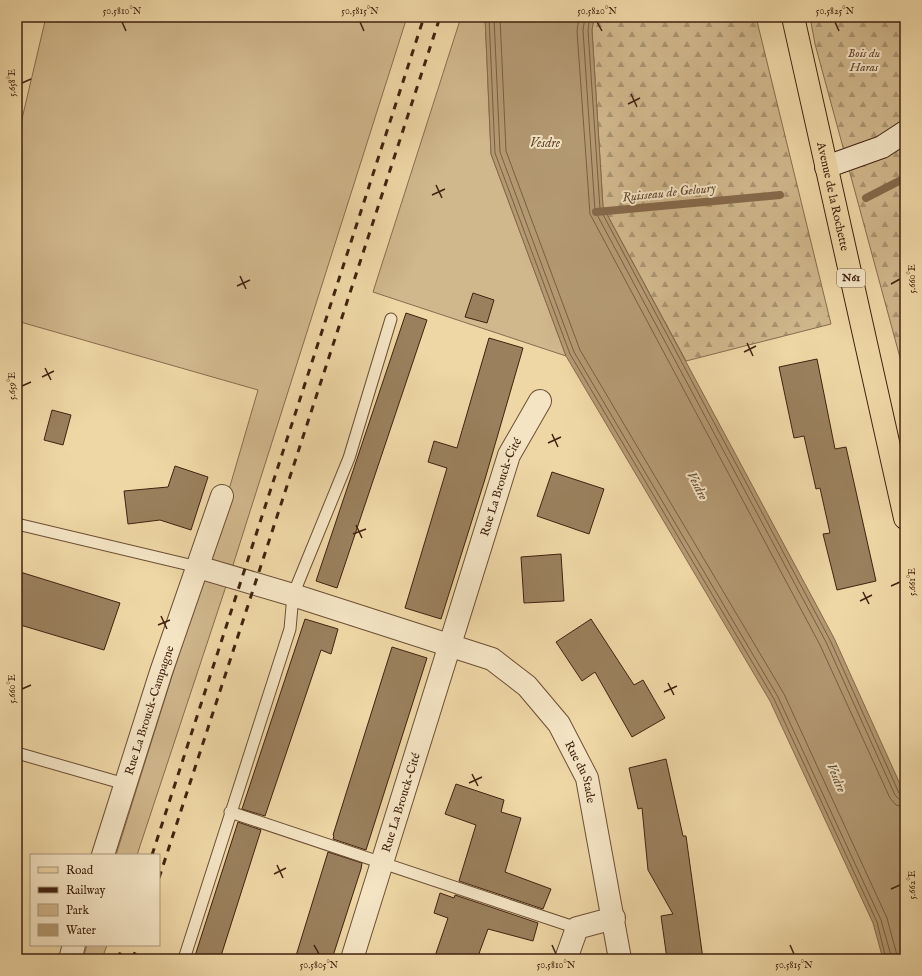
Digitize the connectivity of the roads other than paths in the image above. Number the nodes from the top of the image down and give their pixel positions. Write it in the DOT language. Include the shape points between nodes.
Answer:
graph roads {
  1 [pos="793,17"];
  2 [pos="905,132"];
  3 [pos="826,167"];
  4 [pos="392,319"];
  5 [pos="540,401"];
  6 [pos="222,496"];
  7 [pos="905,518"];
  8 [pos="17,524"];
  9 [pos="198,566"];
  10 [pos="293,595"];
  11 [pos="449,646"];
  12 [pos="17,753"];
  13 [pos="125,784"];
  14 [pos="230,812"];
  15 [pos="103,854"];
  16 [pos="382,863"];
  17 [pos="614,918"];
  18 [pos="577,928"];
  19 [pos="74,946"];
  20 [pos="70,959"];
  21 [pos="184,959"];
  22 [pos="352,959"];
  23 [pos="566,959"];
  24 [pos="620,959"];
  1 -- 3 [label="main road, Avenue de la Rochette / N61"];
  2 -- 3 [label="street" via="882,147"];
  3 -- 7 [label="main road, Avenue de la Rochette / N61"];
  4 -- 10 [label="lane" via="349,458"];
  5 -- 11 [label="street, Rue La Brouck-Cité" via="509,455"];
  6 -- 9 [label="street, Rue La Brouck-Campagne"];
  8 -- 9 [label="lane"];
  9 -- 10 [label="street"];
  9 -- 13 [label="street, Rue La Brouck-Campagne"];
  10 -- 11 [label="street"];
  10 -- 14 [label="lane" via="290,629"];
  11 -- 16 [label="street, Rue La Brouck-Cité"];
  11 -- 17 [label="street, Rue du Stade" via="492,659 527,686 559,724 587,778"];
  12 -- 13 [label="lane"];
  13 -- 15 [label="street, Rue La Brouck-Campagne"];
  14 -- 16 [label="lane"];
  14 -- 21 [label="lane"];
  16 -- 18 [label="lane"];
  16 -- 22 [label="street, Rue La Brouck-Cité"];
  17 -- 18 [label="street"];
  17 -- 24 [label="street, Rue du Stade"];
  18 -- 23 [label="street"];
  19 -- 20 [label="street"];
}
